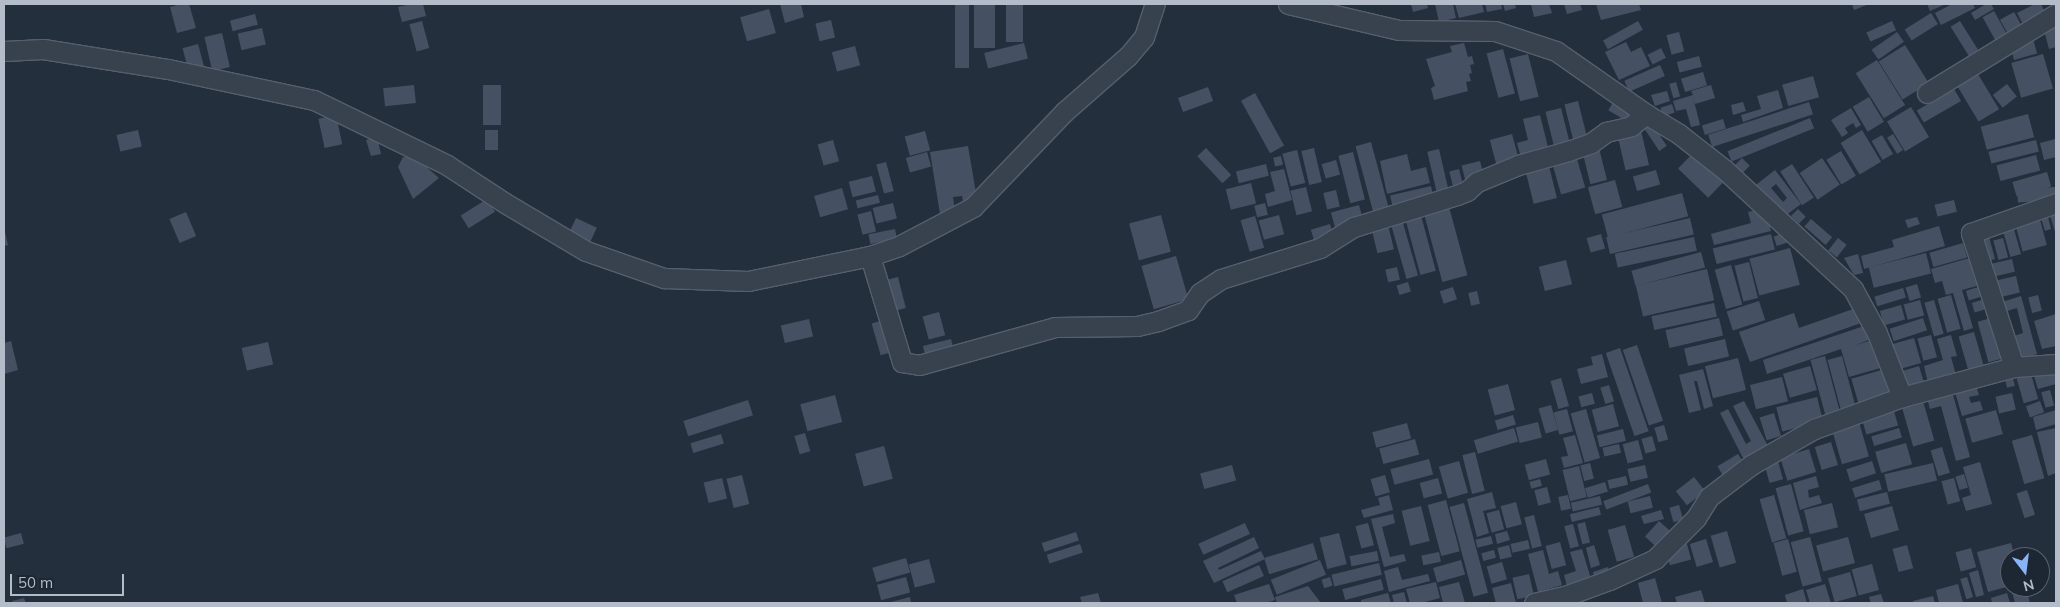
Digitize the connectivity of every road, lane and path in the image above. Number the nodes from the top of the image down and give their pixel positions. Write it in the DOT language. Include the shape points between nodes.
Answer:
graph roads {
  1 [pos="1155,4"];
  2 [pos="1288,4"];
  3 [pos="2056,14"];
  4 [pos="4,51"];
  5 [pos="1927,93"];
  6 [pos="1646,114"];
  7 [pos="2056,203"];
  8 [pos="870,256"];
  9 [pos="2056,364"];
  10 [pos="2014,367"];
  11 [pos="1902,397"];
  12 [pos="1534,603"];
  1 -- 8 [label="street" via="1144,37 1128,56 1064,112 973,207 899,246"];
  2 -- 6 [label="street" via="1398,30 1495,32 1556,51"];
  3 -- 5 [label="street"];
  4 -- 8 [label="street" via="43,49 140,64 314,100 447,165 586,251 664,278 748,281"];
  6 -- 8 [label="street" via="1631,126 1606,132 1591,143 1518,165 1477,182 1457,195 1354,227 1320,248 1222,279 1200,293 1188,310 1137,326 1055,327 919,365 902,362"];
  6 -- 11 [label="street" via="1679,134 1726,170 1853,289 1877,333"];
  7 -- 10 [label="street" via="1971,233"];
  9 -- 10 [label="street"];
  10 -- 11 [label="street"];
  11 -- 12 [label="street" via="1814,429 1751,465 1709,497 1696,518 1655,559 1568,595"];
}
